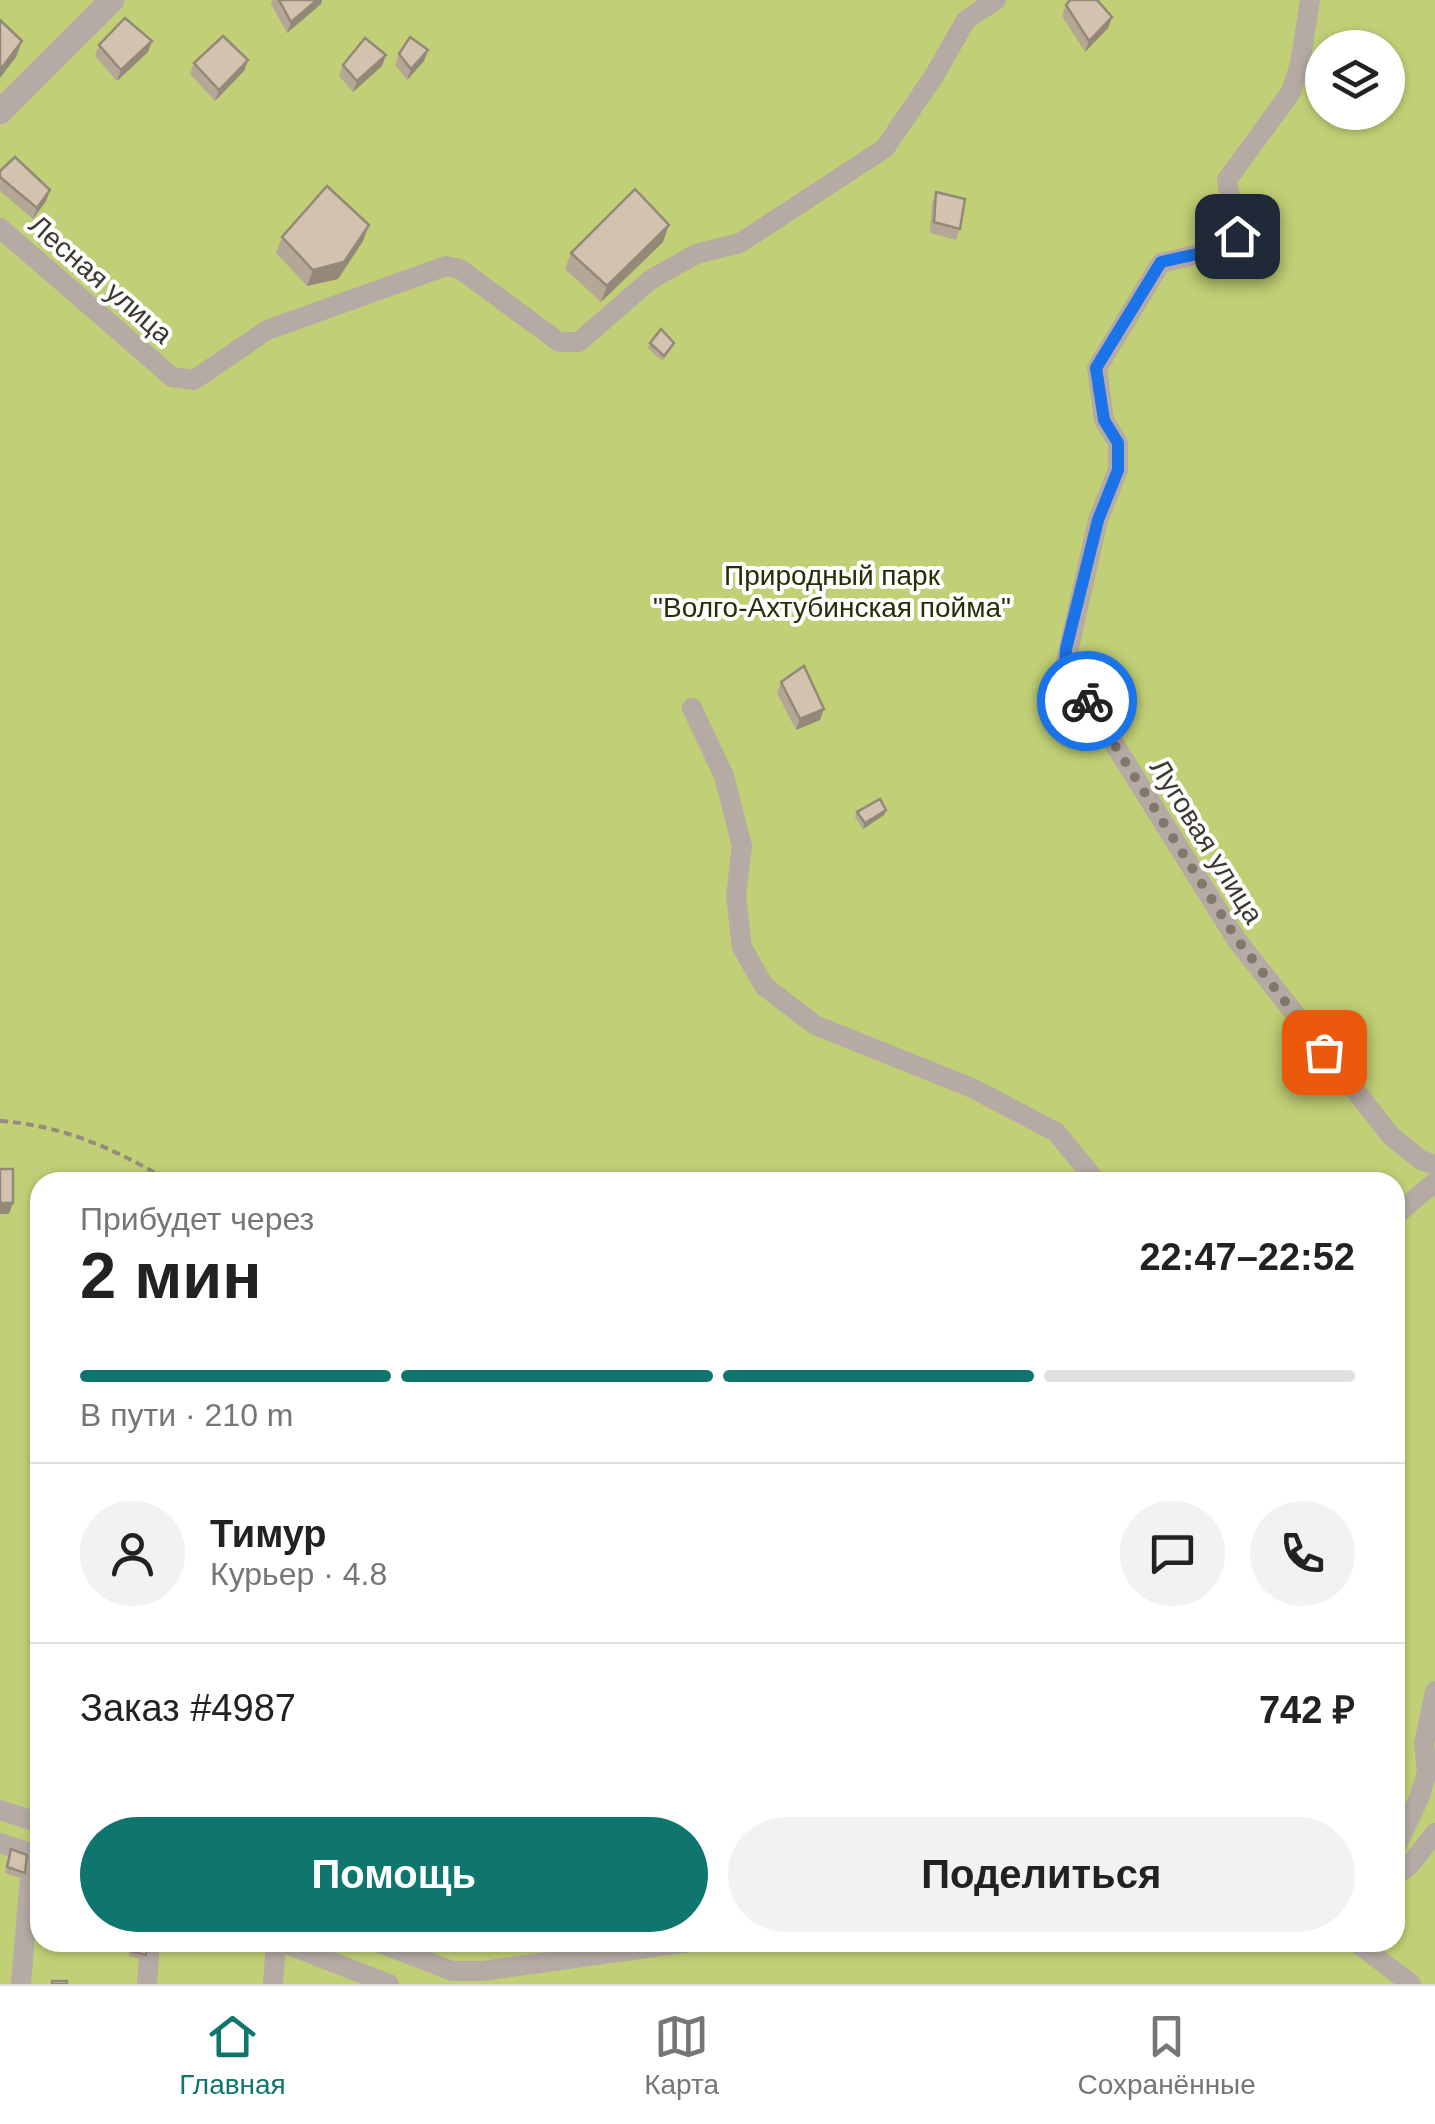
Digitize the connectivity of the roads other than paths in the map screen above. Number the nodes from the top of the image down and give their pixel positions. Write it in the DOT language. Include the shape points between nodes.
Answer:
graph roads {
  1 [pos="112,0"];
  2 [pos="996,0"];
  3 [pos="1310,0"];
  4 [pos="0,112"];
  5 [pos="0,228"];
  6 [pos="692,708"];
  7 [pos="1435,1164"];
  8 [pos="1089,1172"];
  9 [pos="1435,1182"];
  10 [pos="1405,1208"];
  11 [pos="1435,1691"];
  12 [pos="0,1810"];
  13 [pos="30,1820"];
  14 [pos="1405,1828"];
  15 [pos="1435,1834"];
  16 [pos="0,1843"];
  17 [pos="30,1853"];
  18 [pos="1405,1869"];
  19 [pos="30,1907"];
  20 [pos="149,1952"];
  21 [pos="278,1952"];
  22 [pos="305,1952"];
  23 [pos="398,1952"];
  24 [pos="619,1952"];
  25 [pos="1369,1952"];
  26 [pos="451,1977"];
  27 [pos="21,1984"];
  28 [pos="147,1984"];
  29 [pos="273,1984"];
  30 [pos="389,1984"];
  31 [pos="1411,1984"];
  1 -- 4 [label="street"];
  2 -- 5 [label="street, Лесная улица" via="966,20 885,148 740,243 696,254 650,280 579,342 558,342 446,266 267,330 194,380 172,377"];
  3 -- 7 [label="street, Луговая улица" via="1291,92 1227,180 1233,246 1161,262 1096,368 1104,420 1118,443 1118,470 1098,520 1065,666 1236,938 1391,1136"];
  6 -- 8 [label="street" via="724,776 742,846 736,896 742,947 764,986 815,1024 972,1088 1056,1132"];
  9 -- 10 [label="street"];
  11 -- 14 [label="street" via="1424,1744 1426,1772"];
  12 -- 13 [label="street"];
  15 -- 18 [label="street"];
  16 -- 17 [label="street"];
  19 -- 27 [label="street"];
  20 -- 28 [label="street"];
  21 -- 29 [label="street"];
  22 -- 30 [label="street"];
  23 -- 26 [label="street"];
  24 -- 26 [label="street"];
  25 -- 31 [label="street"];
}
